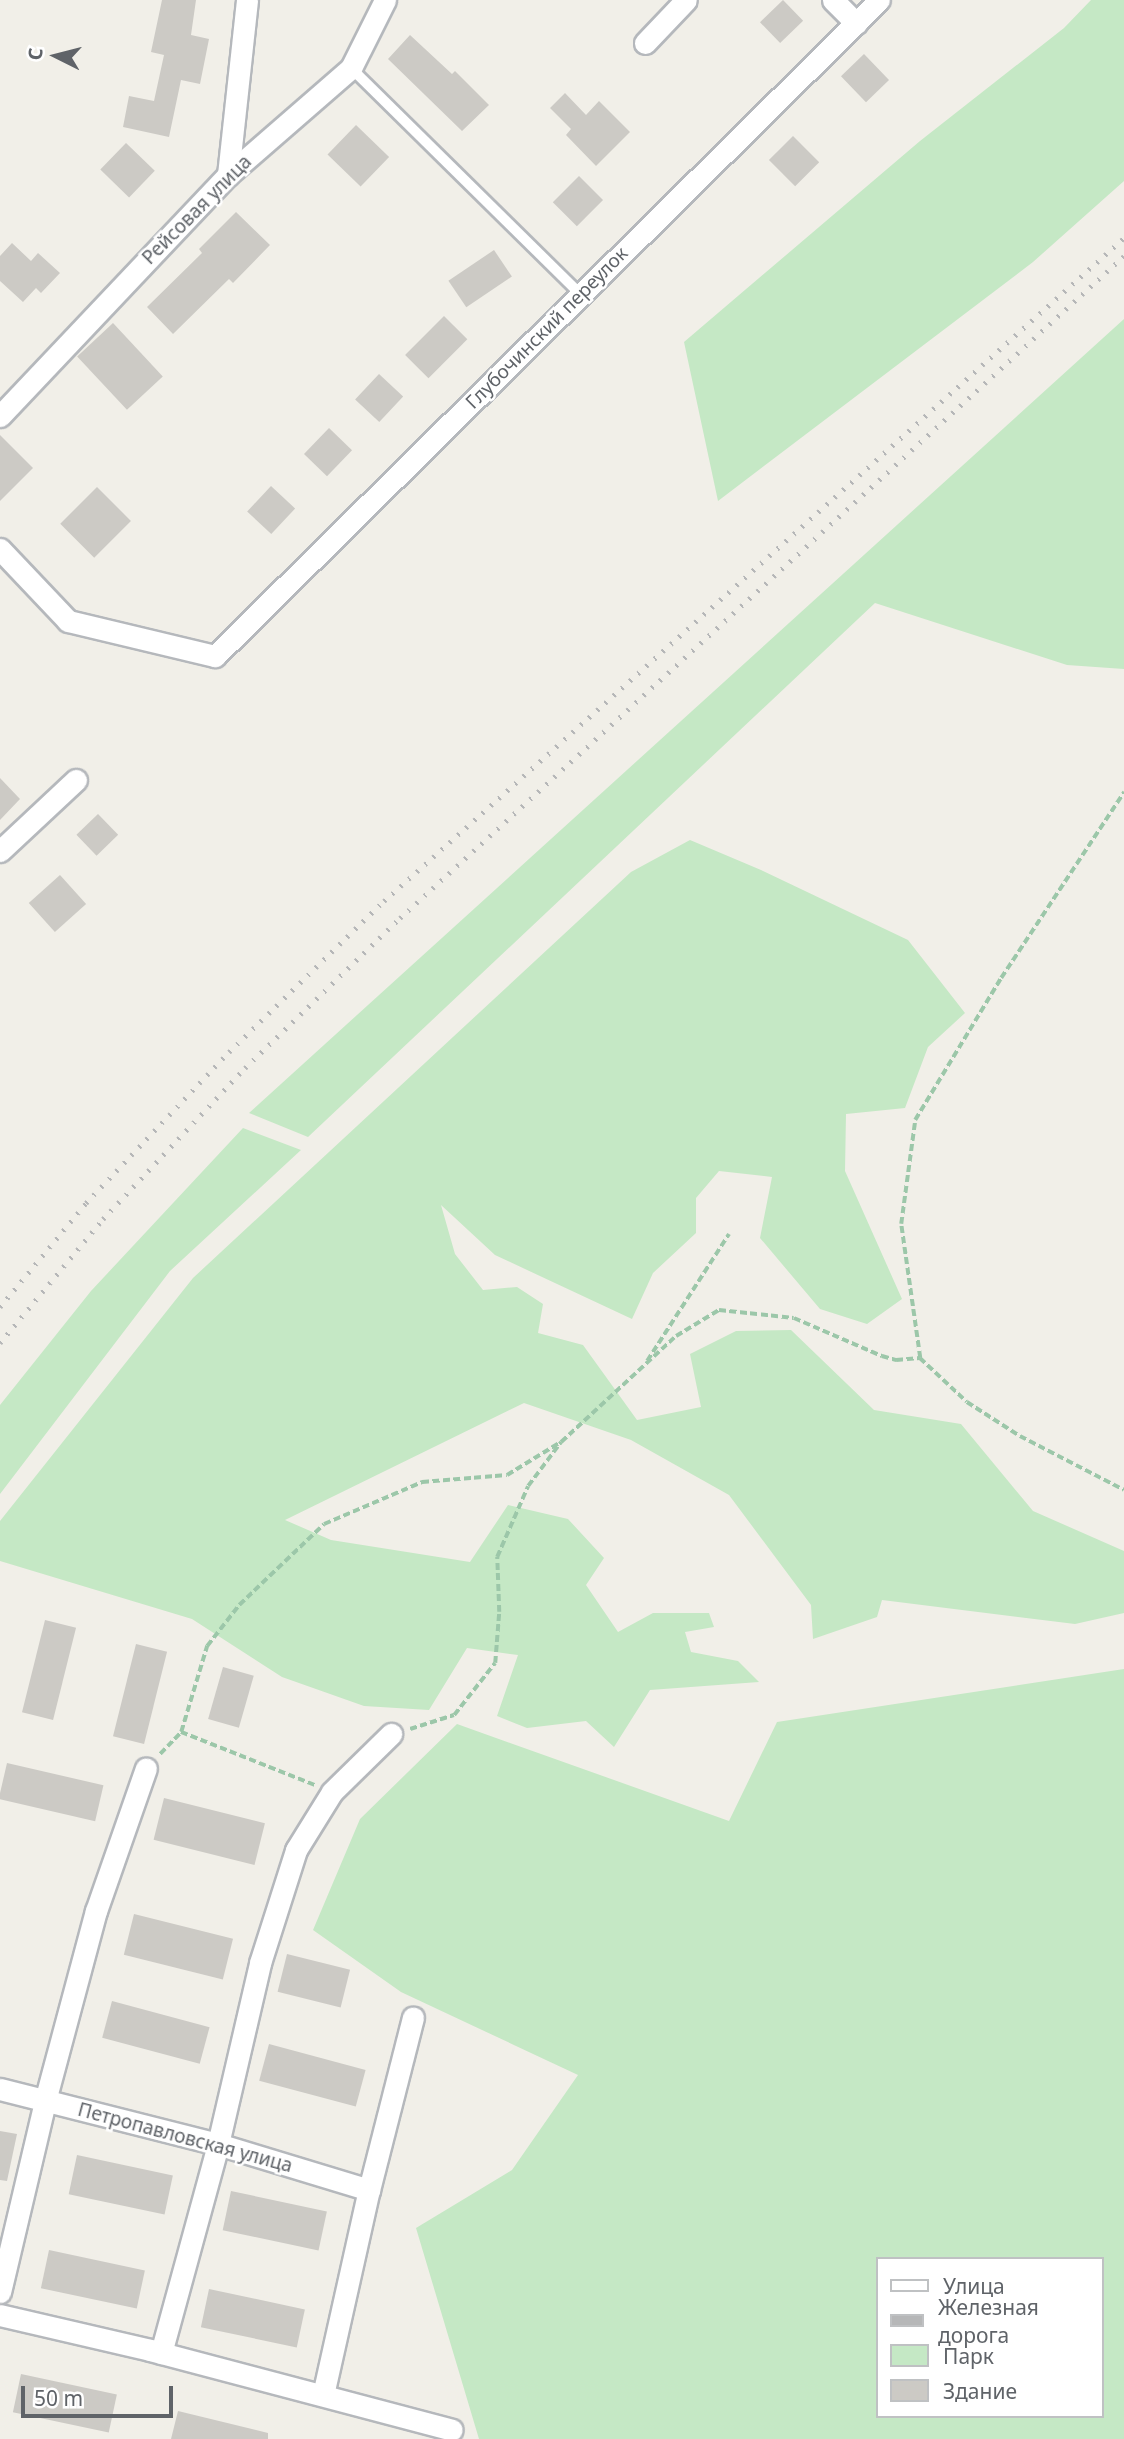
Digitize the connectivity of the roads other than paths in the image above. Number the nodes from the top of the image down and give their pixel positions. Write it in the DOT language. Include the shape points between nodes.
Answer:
graph roads {
  1 [pos="247,0"];
  2 [pos="385,0"];
  3 [pos="686,0"];
  4 [pos="833,0"];
  5 [pos="879,0"];
  6 [pos="856,23"];
  7 [pos="645,43"];
  8 [pos="351,68"];
  9 [pos="228,175"];
  10 [pos="581,295"];
  11 [pos="0,416"];
  12 [pos="0,549"];
  13 [pos="76,780"];
  14 [pos="0,851"];
  15 [pos="391,1734"];
  16 [pos="146,1768"];
  17 [pos="413,2018"];
  18 [pos="0,2089"];
  19 [pos="45,2101"];
  20 [pos="218,2144"];
  21 [pos="369,2190"];
  22 [pos="0,2292"];
  23 [pos="0,2315"];
  24 [pos="161,2353"];
  25 [pos="323,2395"];
  26 [pos="452,2430"];
  1 -- 9 [label="street"];
  2 -- 8 [label="street, Рейсовая улица"];
  3 -- 7 [label="street"];
  4 -- 6 [label="street"];
  5 -- 6 [label="street, Глубочинский переулок"];
  6 -- 10 [label="street, Глубочинский переулок"];
  8 -- 9 [label="street, Рейсовая улица"];
  8 -- 10 [label="lane"];
  9 -- 11 [label="street, Рейсовая улица"];
  10 -- 12 [label="street, Глубочинский переулок" via="215,656 68,621"];
  13 -- 14 [label="street"];
  15 -- 20 [label="street" via="332,1792 296,1850 260,1963"];
  16 -- 19 [label="street" via="96,1911"];
  17 -- 21 [label="street"];
  18 -- 19 [label="street, Петропавловская улица"];
  19 -- 20 [label="street, Петропавловская улица"];
  19 -- 22 [label="street"];
  20 -- 21 [label="street, Петропавловская улица"];
  20 -- 24 [label="street"];
  21 -- 25 [label="street"];
  23 -- 24 [label="street"];
  24 -- 25 [label="street"];
  25 -- 26 [label="street"];
}
